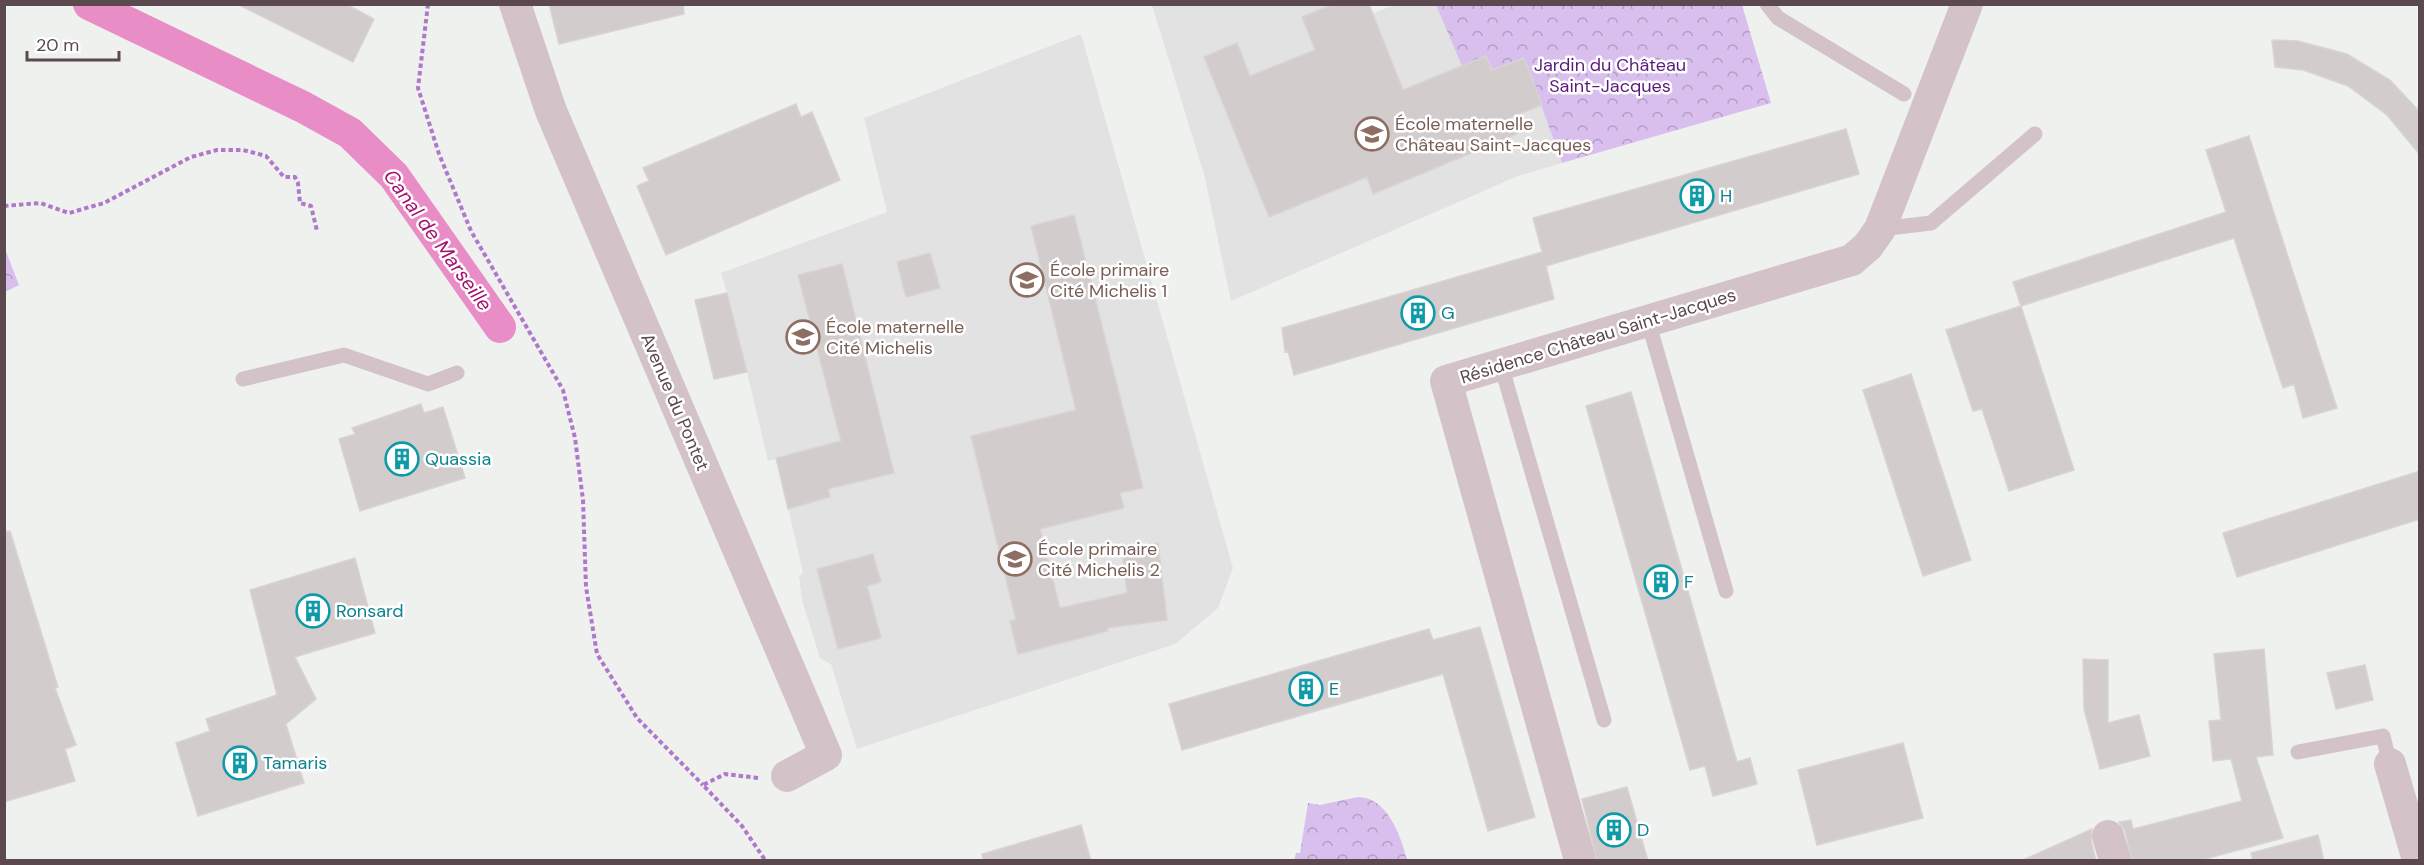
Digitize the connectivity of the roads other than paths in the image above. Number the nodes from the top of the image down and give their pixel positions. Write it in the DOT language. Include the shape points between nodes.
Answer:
graph roads {
  1 [pos="515,4"];
  2 [pos="1767,4"];
  3 [pos="1967,4"];
  4 [pos="1904,94"];
  5 [pos="2035,134"];
  6 [pos="1880,229"];
  7 [pos="1648,321"];
  8 [pos="1501,365"];
  9 [pos="457,373"];
  10 [pos="243,379"];
  11 [pos="1726,591"];
  12 [pos="1604,720"];
  13 [pos="2298,752"];
  14 [pos="2390,764"];
  15 [pos="787,776"];
  16 [pos="1580,861"];
  17 [pos="2418,861"];
  1 -- 15 [label="street, Avenue du Pontet" via="551,111 826,756"];
  2 -- 4 [label="lane" via="1778,18"];
  3 -- 6 [label="street, Résidence Château Saint-Jacques"];
  5 -- 6 [label="lane" via="1931,223"];
  6 -- 7 [label="street, Résidence Château Saint-Jacques" via="1852,260"];
  7 -- 8 [label="street, Résidence Château Saint-Jacques"];
  7 -- 11 [label="lane"];
  8 -- 12 [label="lane"];
  8 -- 16 [label="street, Résidence Château Saint-Jacques" via="1446,381"];
  9 -- 10 [label="lane" via="428,384 344,355"];
  13 -- 14 [label="lane" via="2383,736"];
  14 -- 17 [label="street"];
}
